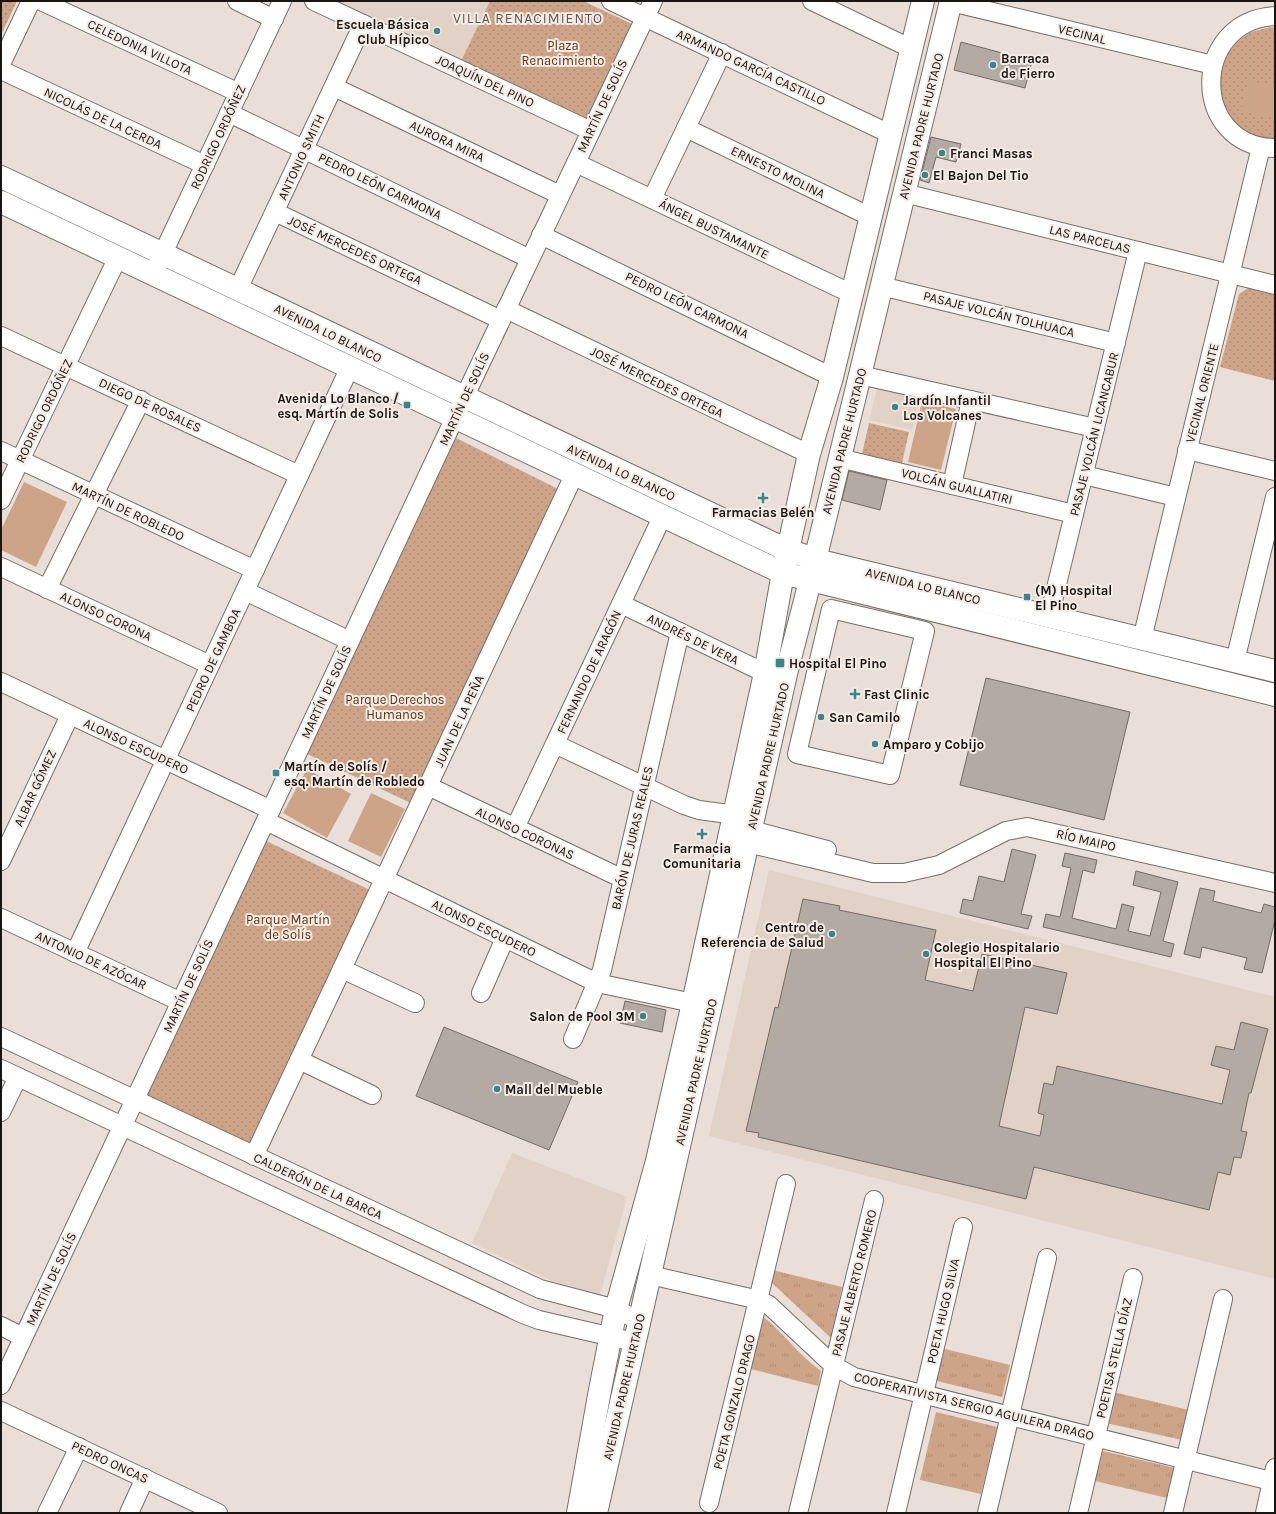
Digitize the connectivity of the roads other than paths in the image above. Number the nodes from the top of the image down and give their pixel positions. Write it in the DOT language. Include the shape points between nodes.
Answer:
graph roads {
  1 [pos="30,1"];
  2 [pos="41,1"];
  3 [pos="237,1"];
  4 [pos="282,1"];
  5 [pos="314,1"];
  6 [pos="611,1"];
  7 [pos="812,1"];
  8 [pos="923,1"];
  9 [pos="951,2"];
  10 [pos="649,9"];
  11 [pos="1275,16"];
  12 [pos="274,19"];
  13 [pos="363,24"];
  14 [pos="912,49"];
  15 [pos="722,53"];
  16 [pos="1,64"];
  17 [pos="1213,65"];
  18 [pos="1,70"];
  19 [pos="334,87"];
  20 [pos="239,93"];
  21 [pos="229,113"];
  22 [pos="686,128"];
  23 [pos="591,131"];
  24 [pos="890,134"];
  25 [pos="1268,148"];
  26 [pos="304,149"];
  27 [pos="576,163"];
  28 [pos="205,166"];
  29 [pos="1,177"];
  30 [pos="904,193"];
  31 [pos="560,194"];
  32 [pos="652,199"];
  33 [pos="1,202"];
  34 [pos="274,212"];
  35 [pos="871,217"];
  36 [pos="541,235"];
  37 [pos="1138,251"];
  38 [pos="163,254"];
  39 [pos="118,257"];
  40 [pos="530,259"];
  41 [pos="154,274"];
  42 [pos="1231,274"];
  43 [pos="1275,284"];
  44 [pos="881,286"];
  45 [pos="238,289"];
  46 [pos="852,294"];
  47 [pos="503,315"];
  48 [pos="1,336"];
  49 [pos="1116,343"];
  50 [pos="65,366"];
  51 [pos="350,367"];
  52 [pos="860,375"];
  53 [pos="832,376"];
  54 [pos="141,400"];
  55 [pos="971,400"];
  56 [pos="460,407"];
  57 [pos="1095,428"];
  58 [pos="1187,450"];
  59 [pos="1,452"];
  60 [pos="809,454"];
  61 [pos="839,458"];
  62 [pos="20,460"];
  63 [pos="1275,471"];
  64 [pos="575,473"];
  65 [pos="299,475"];
  66 [pos="1084,475"];
  67 [pos="952,485"];
  68 [pos="94,495"];
  69 [pos="1176,497"];
  70 [pos="1275,497"];
  71 [pos="1,500"];
  72 [pos="1074,514"];
  73 [pos="663,515"];
  74 [pos="788,550"];
  75 [pos="1,567"];
  76 [pos="254,570"];
  77 [pos="813,570"];
  78 [pos="783,573"];
  79 [pos="48,589"];
  80 [pos="245,591"];
  81 [pos="621,604"];
  82 [pos="1049,617"];
  83 [pos="680,632"];
  84 [pos="1142,639"];
  85 [pos="350,641"];
  86 [pos="1235,661"];
  87 [pos="210,665"];
  88 [pos="1275,671"];
  89 [pos="765,673"];
  90 [pos="1,682"];
  91 [pos="1275,694"];
  92 [pos="70,715"];
  93 [pos="555,744"];
  94 [pos="166,760"];
  95 [pos="890,775"];
  96 [pos="428,786"];
  97 [pos="644,786"];
  98 [pos="268,815"];
  99 [pos="736,815"];
  100 [pos="515,828"];
  101 [pos="749,837"];
  102 [pos="1,861"];
  103 [pos="384,879"];
  104 [pos="623,879"];
  105 [pos="1275,883"];
  106 [pos="1,918"];
  107 [pos="505,938"];
  108 [pos="75,953"];
  109 [pos="342,969"];
  110 [pos="597,983"];
  111 [pos="481,993"];
  112 [pos="181,1002"];
  113 [pos="702,1002"];
  114 [pos="415,1003"];
  115 [pos="1,1037"];
  116 [pos="573,1039"];
  117 [pos="299,1060"];
  118 [pos="1,1069"];
  119 [pos="18,1077"];
  120 [pos="372,1095"];
  121 [pos="134,1100"];
  122 [pos="1,1112"];
  123 [pos="122,1126"];
  124 [pos="254,1156"];
  125 [pos="786,1184"];
  126 [pos="874,1200"];
  127 [pos="963,1227"];
  128 [pos="1047,1258"];
  129 [pos="650,1275"];
  130 [pos="1133,1278"];
  131 [pos="520,1280"];
  132 [pos="1223,1299"];
  133 [pos="759,1300"];
  134 [pos="510,1308"];
  135 [pos="616,1309"];
  136 [pos="639,1321"];
  137 [pos="1,1326"];
  138 [pos="23,1337"];
  139 [pos="611,1337"];
  140 [pos="634,1342"];
  141 [pos="834,1366"];
  142 [pos="1,1385"];
  143 [pos="924,1395"];
  144 [pos="1,1411"];
  145 [pos="1010,1416"];
  146 [pos="1095,1437"];
  147 [pos="78,1447"];
  148 [pos="1185,1460"];
  149 [pos="1274,1477"];
  150 [pos="145,1478"];
  151 [pos="709,1503"];
  152 [pos="47,1513"];
  153 [pos="129,1513"];
  154 [pos="218,1513"];
  155 [pos="578,1513"];
  156 [pos="596,1513"];
  157 [pos="798,1513"];
  158 [pos="896,1513"];
  159 [pos="987,1513"];
  160 [pos="1078,1513"];
  161 [pos="1173,1513"];
  162 [pos="1265,1513"];
  1 -- 16 [label="street"];
  2 -- 20 [label="street, CELEDONIA VILLOTA"];
  3 -- 12 [label="street"];
  4 -- 12 [label="street, RODRIGO ORDÓÑEZ"];
  5 -- 13 [label="street, JOAQUÍN DEL PINO"];
  6 -- 10 [label="street, ARMANDO GARCÍA CASTILLO"];
  7 -- 14 [label="street"];
  8 -- 14 [label="main road, AVENIDA PADRE HURTADO"];
  9 -- 17 [label="street, VECINAL"];
  9 -- 30 [label="main road, AVENIDA PADRE HURTADO"];
  10 -- 15 [label="street, ARMANDO GARCÍA CASTILLO"];
  10 -- 23 [label="street, MARTÍN DE SOLÍS"];
  11 -- 17 [label="street, VECINAL ORIENTE" via="1253,21 1235,31 1221,46"];
  12 -- 20 [label="street, RODRIGO ORDÓÑEZ"];
  13 -- 19 [label="street, ANTONIO SMITH"];
  13 -- 23 [label="street, JOAQUÍN DEL PINO"];
  14 -- 24 [label="main road, AVENIDA PADRE HURTADO"];
  15 -- 22 [label="street"];
  15 -- 24 [label="street, ARMANDO GARCÍA CASTILLO"];
  17 -- 25 [label="street, VECINAL ORIENTE" via="1212,97 1220,116 1242,139"];
  18 -- 28 [label="street, NICOLÁS DE LA CERDA"];
  19 -- 26 [label="street, ANTONIO SMITH"];
  19 -- 31 [label="street, AURORA MIRA"];
  20 -- 21 [label="street, RODRIGO ORDÓÑEZ"];
  21 -- 26 [label="street, PEDRO LEÓN CARMONA"];
  21 -- 28 [label="street, RODRIGO ORDÓÑEZ"];
  22 -- 32 [label="street"];
  22 -- 35 [label="street, ERNESTO MOLINA"];
  23 -- 27 [label="street, MARTÍN DE SOLÍS"];
  24 -- 35 [label="main road, AVENIDA PADRE HURTADO"];
  25 -- 42 [label="street, VECINAL ORIENTE"];
  26 -- 34 [label="street, ANTONIO SMITH"];
  26 -- 40 [label="street, PEDRO LEÓN CARMONA"];
  27 -- 31 [label="street, MARTÍN DE SOLÍS"];
  27 -- 32 [label="street, ÁNGEL BUSTAMANTE"];
  28 -- 38 [label="street, RODRIGO ORDÓÑEZ"];
  29 -- 38 [label="main road, AVENIDA LO BLANCO"];
  30 -- 37 [label="street, LAS PARCELAS"];
  30 -- 44 [label="main road, AVENIDA PADRE HURTADO"];
  31 -- 36 [label="street, MARTÍN DE SOLÍS"];
  32 -- 46 [label="street, ÁNGEL BUSTAMANTE"];
  33 -- 39 [label="main road, AVENIDA LO BLANCO"];
  34 -- 45 [label="street, ANTONIO SMITH"];
  34 -- 47 [label="street, JOSÉ MERCEDES ORTEGA"];
  35 -- 46 [label="main road, AVENIDA PADRE HURTADO"];
  36 -- 40 [label="street, MARTÍN DE SOLÍS"];
  36 -- 53 [label="street, PEDRO LEÓN CARMONA"];
  37 -- 42 [label="street, LAS PARCELAS"];
  37 -- 49 [label="street, PASAJE VOLCÁN LICANCABUR"];
  38 -- 41 [label="street, RODRIGO ORDÓÑEZ"];
  38 -- 45 [label="main road, AVENIDA LO BLANCO"];
  39 -- 41 [label="main road, AVENIDA LO BLANCO"];
  39 -- 50 [label="street, RODRIGO ORDÓÑEZ"];
  40 -- 47 [label="street, MARTÍN DE SOLÍS"];
  41 -- 51 [label="main road, AVENIDA LO BLANCO"];
  42 -- 43 [label="street, LAS PARCELAS"];
  42 -- 58 [label="street, VECINAL ORIENTE"];
  44 -- 49 [label="street, PASAJE VOLCÁN TOLHUACA"];
  44 -- 52 [label="main road, AVENIDA PADRE HURTADO"];
  45 -- 56 [label="main road, AVENIDA LO BLANCO"];
  46 -- 53 [label="main road, AVENIDA PADRE HURTADO"];
  47 -- 56 [label="street, MARTÍN DE SOLÍS"];
  47 -- 60 [label="street, JOSÉ MERCEDES ORTEGA"];
  48 -- 50 [label="street, DIEGO DE ROSALES"];
  49 -- 57 [label="street, PASAJE VOLCÁN LICANCABUR"];
  50 -- 54 [label="street, DIEGO DE ROSALES"];
  50 -- 62 [label="street, RODRIGO ORDÓÑEZ"];
  51 -- 56 [label="main road, AVENIDA LO BLANCO"];
  51 -- 65 [label="street, PEDRO DE GAMBOA"];
  52 -- 55 [label="street"];
  52 -- 61 [label="main road, AVENIDA PADRE HURTADO"];
  53 -- 60 [label="main road, AVENIDA PADRE HURTADO"];
  54 -- 65 [label="street, DIEGO DE ROSALES"];
  54 -- 68 [label="street"];
  55 -- 57 [label="street"];
  55 -- 67 [label="street"];
  56 -- 64 [label="main road, AVENIDA LO BLANCO"];
  56 -- 74 [label="main road, AVENIDA LO BLANCO"];
  56 -- 85 [label="street, MARTÍN DE SOLÍS"];
  57 -- 66 [label="street, PASAJE VOLCÁN LICANCABUR"];
  58 -- 63 [label="street"];
  58 -- 69 [label="street, VECINAL ORIENTE"];
  59 -- 62 [label="street, MARTÍN DE ROBLEDO"];
  60 -- 74 [label="main road, AVENIDA PADRE HURTADO"];
  61 -- 67 [label="street, VOLCÁN GUALLATIRI"];
  61 -- 77 [label="main road, AVENIDA PADRE HURTADO"];
  62 -- 68 [label="street, MARTÍN DE ROBLEDO"];
  62 -- 71 [label="street, RODRIGO ORDÓÑEZ"];
  64 -- 73 [label="main road, AVENIDA LO BLANCO"];
  64 -- 96 [label="street, JUAN DE LA PEÑA"];
  65 -- 76 [label="street, PEDRO DE GAMBOA"];
  66 -- 69 [label="street"];
  66 -- 72 [label="street, PASAJE VOLCÁN LICANCABUR"];
  67 -- 72 [label="street, VOLCÁN GUALLATIRI"];
  68 -- 76 [label="street, MARTÍN DE ROBLEDO"];
  68 -- 79 [label="street"];
  69 -- 84 [label="street, VECINAL ORIENTE"];
  70 -- 86 [label="street"];
  72 -- 82 [label="street, PASAJE VOLCÁN LICANCABUR"];
  73 -- 78 [label="main road, AVENIDA LO BLANCO"];
  73 -- 81 [label="street, FERNANDO DE ARAGÓN"];
  74 -- 77 [label="main road, AVENIDA LO BLANCO"];
  74 -- 78 [label="main road, AVENIDA PADRE HURTADO"];
  75 -- 79 [label="street, ALONSO CORONA"];
  76 -- 80 [label="street, PEDRO DE GAMBOA"];
  77 -- 78 [label="main road, AVENIDA LO BLANCO"];
  77 -- 82 [label="main road, AVENIDA LO BLANCO"];
  77 -- 91 [label="main road, AVENIDA LO BLANCO"];
  77 -- 101 [label="main road, AVENIDA PADRE HURTADO" via="786,674"];
  78 -- 89 [label="main road, AVENIDA PADRE HURTADO"];
  79 -- 87 [label="street, ALONSO CORONA"];
  80 -- 85 [label="street"];
  80 -- 87 [label="street, PEDRO DE GAMBOA"];
  81 -- 83 [label="street, ANDRÉS DE VERA"];
  81 -- 93 [label="street, FERNANDO DE ARAGÓN"];
  82 -- 84 [label="main road, AVENIDA LO BLANCO"];
  83 -- 89 [label="street, ANDRÉS DE VERA"];
  83 -- 97 [label="street, BARÓN DE JURAS REALES"];
  84 -- 86 [label="main road, AVENIDA LO BLANCO"];
  85 -- 98 [label="street, MARTÍN DE SOLÍS"];
  86 -- 88 [label="main road, AVENIDA LO BLANCO"];
  87 -- 94 [label="street, PEDRO DE GAMBOA"];
  89 -- 99 [label="main road, AVENIDA PADRE HURTADO"];
  90 -- 92 [label="street, ALONSO ESCUDERO"];
  92 -- 94 [label="street, ALONSO ESCUDERO"];
  92 -- 102 [label="street, ALBAR GÓMEZ"];
  93 -- 97 [label="street"];
  93 -- 100 [label="street, FERNANDO DE ARAGÓN"];
  94 -- 98 [label="street, ALONSO ESCUDERO"];
  94 -- 108 [label="street, PEDRO DE GAMBOA"];
  95 -- 95 [label="street" via="924,631 831,609 798,754"];
  96 -- 100 [label="street, ALONSO CORONAS"];
  96 -- 103 [label="street, JUAN DE LA PEÑA"];
  97 -- 99 [label="street" via="691,808"];
  97 -- 104 [label="street, BARÓN DE JURAS REALES"];
  98 -- 103 [label="street, ALONSO ESCUDERO"];
  98 -- 112 [label="street, MARTÍN DE SOLÍS"];
  99 -- 113 [label="main road, AVENIDA PADRE HURTADO"];
  100 -- 104 [label="street, ALONSO CORONAS"];
  101 -- 105 [label="street, RÍO MAIPO" via="874,873 904,873 939,865 1006,831 1027,827"];
  101 -- 113 [label="main road, AVENIDA PADRE HURTADO"];
  103 -- 107 [label="street, ALONSO ESCUDERO"];
  103 -- 109 [label="street, JUAN DE LA PEÑA"];
  104 -- 110 [label="street, BARÓN DE JURAS REALES"];
  106 -- 108 [label="street, ANTONIO DE AZÓCAR"];
  107 -- 110 [label="street, ALONSO ESCUDERO"];
  107 -- 111 [label="street"];
  108 -- 112 [label="street, ANTONIO DE AZÓCAR"];
  109 -- 114 [label="street"];
  109 -- 117 [label="street, JUAN DE LA PEÑA"];
  110 -- 113 [label="street, ALONSO ESCUDERO"];
  110 -- 116 [label="street, BARÓN DE JURAS REALES"];
  112 -- 121 [label="street, MARTÍN DE SOLÍS"];
  113 -- 129 [label="main road, AVENIDA PADRE HURTADO"];
  113 -- 135 [label="main road, AVENIDA PADRE HURTADO"];
  115 -- 121 [label="street, CALDERÓN DE LA BARCA"];
  117 -- 120 [label="street"];
  117 -- 124 [label="street, JUAN DE LA PEÑA"];
  118 -- 119 [label="street"];
  119 -- 122 [label="street"];
  119 -- 123 [label="street"];
  121 -- 123 [label="street, MARTÍN DE SOLÍS"];
  121 -- 124 [label="street, CALDERÓN DE LA BARCA"];
  123 -- 134 [label="street"];
  123 -- 138 [label="street, MARTÍN DE SOLÍS"];
  124 -- 131 [label="street, CALDERÓN DE LA BARCA"];
  125 -- 133 [label="street, POETA GONZALO DRAGO"];
  126 -- 141 [label="street, PASAJE ALBERTO ROMERO"];
  127 -- 143 [label="street, POETA HUGO SILVA"];
  128 -- 145 [label="street"];
  129 -- 133 [label="street, COOPERATIVISTA SERGIO AGUILERA DRAGO"];
  129 -- 136 [label="main road, AVENIDA PADRE HURTADO"];
  130 -- 146 [label="street, POETISA STELLA DÍAZ"];
  131 -- 134 [label="street" via="512,1285 507,1294"];
  131 -- 135 [label="street, CALDERÓN DE LA BARCA" via="551,1292"];
  132 -- 148 [label="street"];
  133 -- 141 [label="street, COOPERATIVISTA SERGIO AGUILERA DRAGO" via="768,1305"];
  133 -- 151 [label="street, POETA GONZALO DRAGO"];
  134 -- 139 [label="street" via="539,1320"];
  135 -- 136 [label="street, CALDERÓN DE LA BARCA"];
  135 -- 139 [label="main road, AVENIDA PADRE HURTADO"];
  136 -- 140 [label="main road, AVENIDA PADRE HURTADO"];
  137 -- 138 [label="street"];
  138 -- 142 [label="street, MARTÍN DE SOLÍS"];
  139 -- 140 [label="street"];
  139 -- 155 [label="main road, AVENIDA PADRE HURTADO"];
  140 -- 156 [label="main road, AVENIDA PADRE HURTADO"];
  141 -- 143 [label="street, COOPERATIVISTA SERGIO AGUILERA DRAGO" via="854,1377"];
  141 -- 157 [label="street, PASAJE ALBERTO ROMERO"];
  143 -- 145 [label="street, COOPERATIVISTA SERGIO AGUILERA DRAGO"];
  143 -- 158 [label="street, POETA HUGO SILVA"];
  144 -- 147 [label="street, PEDRO ONCAS"];
  145 -- 146 [label="street, COOPERATIVISTA SERGIO AGUILERA DRAGO"];
  145 -- 159 [label="street"];
  146 -- 148 [label="street, COOPERATIVISTA SERGIO AGUILERA DRAGO"];
  146 -- 160 [label="street, POETISA STELLA DÍAZ"];
  147 -- 150 [label="street, PEDRO ONCAS"];
  147 -- 152 [label="street"];
  148 -- 149 [label="street, COOPERATIVISTA SERGIO AGUILERA DRAGO"];
  148 -- 161 [label="street"];
  149 -- 162 [label="street"];
  150 -- 153 [label="street"];
  150 -- 154 [label="street, PEDRO ONCAS"];
}
